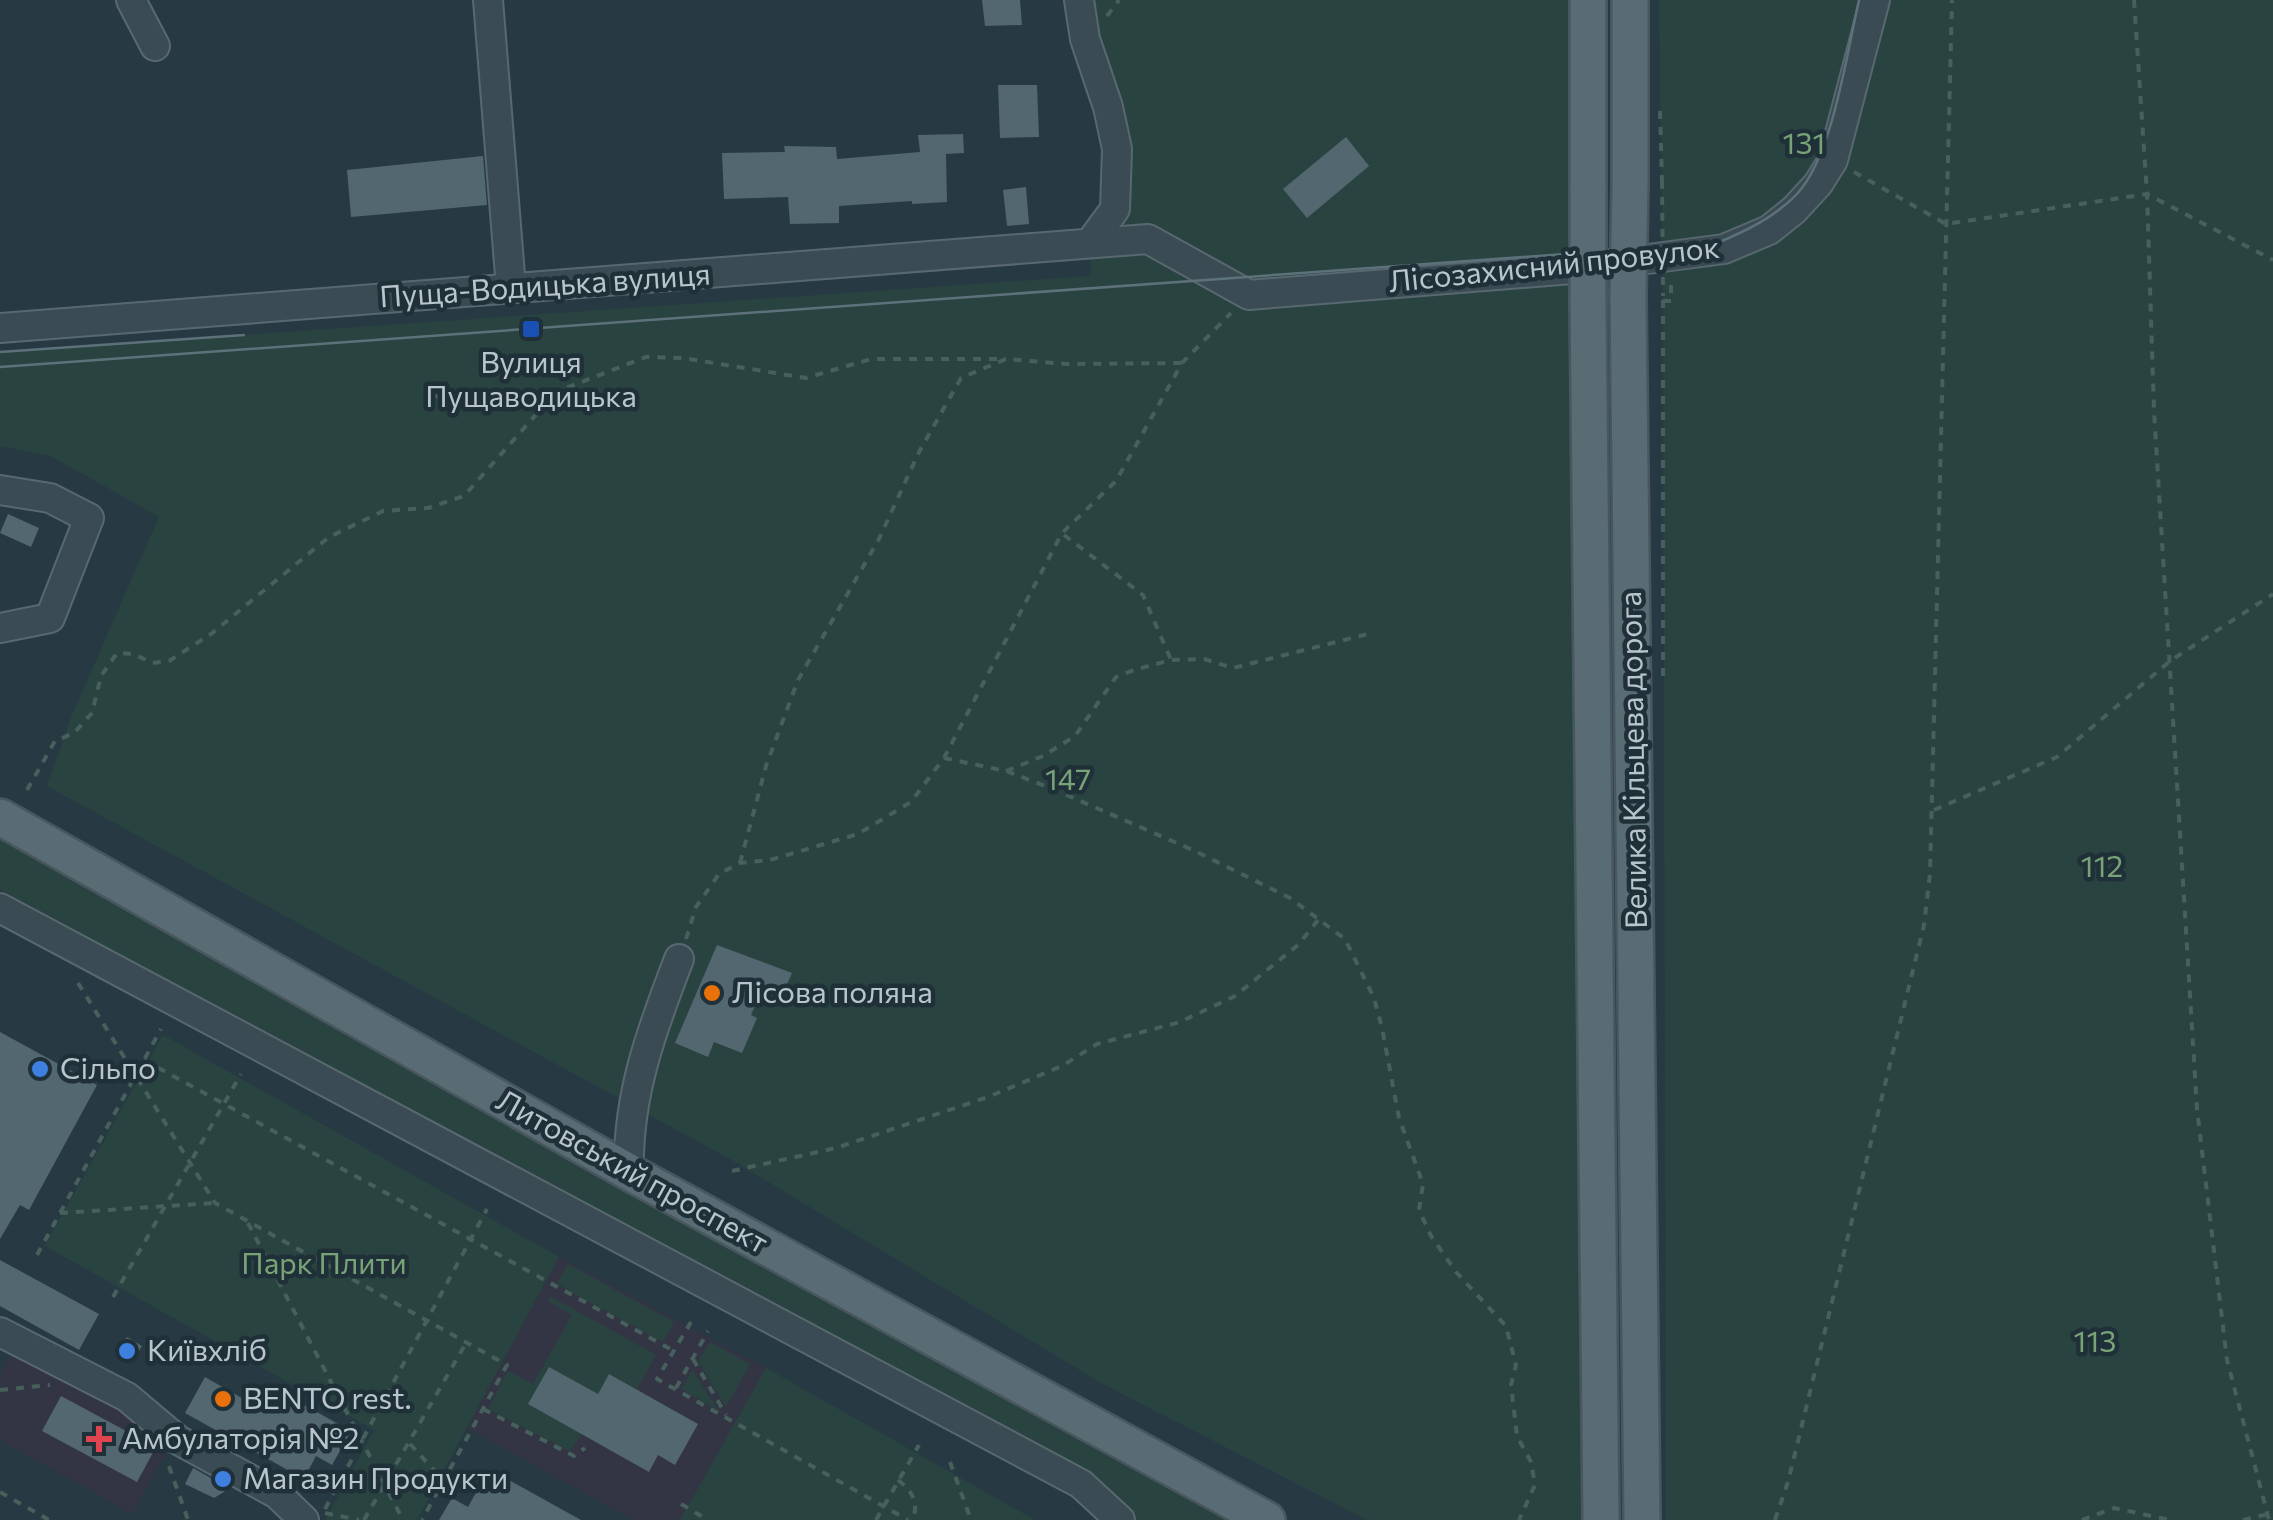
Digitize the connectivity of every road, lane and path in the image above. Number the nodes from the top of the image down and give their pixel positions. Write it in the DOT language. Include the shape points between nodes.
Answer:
graph roads {
  1 [pos="130,0"];
  2 [pos="488,0"];
  3 [pos="1079,0"];
  4 [pos="1588,0"];
  5 [pos="1630,0"];
  6 [pos="1874,0"];
  7 [pos="1952,0"];
  8 [pos="2134,0"];
  9 [pos="156,46"];
  10 [pos="1833,160"];
  11 [pos="1646,182"];
  12 [pos="2147,194"];
  13 [pos="1946,224"];
  14 [pos="1090,243"];
  15 [pos="2273,260"];
  16 [pos="1671,277"];
  17 [pos="511,288"];
  18 [pos="1249,296"];
  19 [pos="1646,296"];
  20 [pos="0,328"];
  21 [pos="1006,359"];
  22 [pos="1182,362"];
  23 [pos="566,388"];
  24 [pos="435,396"];
  25 [pos="0,490"];
  26 [pos="1062,533"];
  27 [pos="2273,594"];
  28 [pos="0,628"];
  29 [pos="1372,633"];
  30 [pos="1171,660"];
  31 [pos="2170,662"];
  32 [pos="944,758"];
  33 [pos="1006,771"];
  34 [pos="28,790"];
  35 [pos="1932,812"];
  36 [pos="0,816"];
  37 [pos="740,863"];
  38 [pos="0,908"];
  39 [pos="1319,919"];
  40 [pos="679,959"];
  41 [pos="78,984"];
  42 [pos="161,1029"];
  43 [pos="144,1060"];
  44 [pos="241,1074"];
  45 [pos="136,1076"];
  46 [pos="224,1104"];
  47 [pos="190,1163"];
  48 [pos="732,1171"];
  49 [pos="629,1172"];
  50 [pos="215,1203"];
  51 [pos="166,1206"];
  52 [pos="487,1209"];
  53 [pos="60,1213"];
  54 [pos="246,1220"];
  55 [pos="470,1240"];
  56 [pos="36,1255"];
  57 [pos="113,1297"];
  58 [pos="426,1321"];
  59 [pos="690,1322"];
  60 [pos="0,1332"];
  61 [pos="708,1332"];
  62 [pos="466,1343"];
  63 [pos="674,1351"];
  64 [pos="693,1359"];
  65 [pos="92,1382"];
  66 [pos="0,1390"];
  67 [pos="676,1390"];
  68 [pos="483,1409"];
  69 [pos="728,1419"];
  70 [pos="362,1441"];
  71 [pos="409,1442"];
  72 [pos="918,1446"];
  73 [pos="585,1448"];
  74 [pos="950,1462"];
  75 [pos="169,1466"];
  76 [pos="898,1480"];
  77 [pos="444,1481"];
  78 [pos="384,1484"];
  79 [pos="0,1492"];
  80 [pos="681,1504"];
  81 [pos="884,1506"];
  82 [pos="2270,1515"];
  83 [pos="313,1516"];
  84 [pos="49,1520"];
  85 [pos="188,1520"];
  86 [pos="319,1520"];
  87 [pos="362,1520"];
  88 [pos="404,1520"];
  89 [pos="422,1520"];
  90 [pos="708,1520"];
  91 [pos="876,1520"];
  92 [pos="910,1520"];
  93 [pos="971,1520"];
  94 [pos="1120,1520"];
  95 [pos="1268,1520"];
  96 [pos="1520,1520"];
  97 [pos="1601,1520"];
  98 [pos="1642,1520"];
  99 [pos="1775,1520"];
  100 [pos="2082,1520"];
  101 [pos="2170,1520"];
  102 [pos="2243,1520"];
  1 -- 9 [label="street"];
  2 -- 17 [label="street"];
  3 -- 14 [label="street" via="1117,149 1115,208"];
  4 -- 97 [label="main road, Велика Кільцева дорога, bridge"];
  5 -- 11 [label="main road, Велика Кільцева дорога"];
  6 -- 10 [label="street, Лісозахисний провулок"];
  7 -- 13 [label="path"];
  8 -- 12 [label="path"];
  10 -- 13 [label="path"];
  10 -- 18 [label="street, Лісозахисний провулок" via="1794,210 1769,230 1724,249"];
  11 -- 19 [label="main road, Велика Кільцева дорога, bridge"];
  11 -- 19 [label="path, bridge"];
  12 -- 13 [label="path"];
  12 -- 15 [label="path"];
  12 -- 31 [label="path"];
  13 -- 35 [label="path"];
  14 -- 17 [label="street, Пуща-Водицька вулиця"];
  14 -- 18 [label="street" via="1148,240"];
  16 -- 19 [label="path" via="1671,301"];
  17 -- 20 [label="street, Пуща-Водицька вулиця"];
  18 -- 22 [label="path"];
  19 -- 98 [label="main road, Велика Кільцева дорога"];
  21 -- 22 [label="path"];
  21 -- 23 [label="path" via="871,360 806,378 646,358"];
  21 -- 37 [label="path" via="961,378 798,680"];
  22 -- 26 [label="path" via="1116,481"];
  23 -- 24 [label="path" via="470,405"];
  23 -- 34 [label="path" via="464,496 383,512 329,536 169,661 117,653 101,676 92,713 74,733 55,741"];
  25 -- 28 [label="street" via="50,498 89,518 50,618"];
  26 -- 30 [label="path" via="1143,595"];
  26 -- 32 [label="path"];
  27 -- 31 [label="path"];
  29 -- 30 [label="path" via="1232,668 1204,659"];
  30 -- 33 [label="path" via="1116,678 1075,736"];
  31 -- 35 [label="path" via="2057,757"];
  31 -- 82 [label="path" via="2197,1109 2227,1360"];
  32 -- 33 [label="path"];
  32 -- 37 [label="path" via="912,802 858,834"];
  33 -- 39 [label="path" via="1195,851"];
  35 -- 99 [label="path" via="1924,926"];
  36 -- 49 [label="main road, Литовський проспект"];
  37 -- 40 [label="path" via="719,874 696,907"];
  38 -- 94 [label="street" via="1081,1484"];
  39 -- 48 [label="path" via="1235,996 1180,1022 1098,1044 988,1096 836,1148"];
  39 -- 96 [label="path" via="1345,939 1374,998 1399,1118 1423,1184 1419,1210 1456,1272 1506,1326 1516,1365 1511,1384 1517,1436 1535,1485"];
  40 -- 49 [label="street" via="637,1081"];
  41 -- 45 [label="path"];
  42 -- 43 [label="path"];
  43 -- 45 [label="path"];
  43 -- 46 [label="path"];
  44 -- 46 [label="path"];
  45 -- 47 [label="path"];
  45 -- 53 [label="path"];
  46 -- 47 [label="path"];
  46 -- 55 [label="path"];
  47 -- 50 [label="path"];
  47 -- 51 [label="path"];
  49 -- 95 [label="main road, Литовський проспект"];
  50 -- 51 [label="path"];
  50 -- 54 [label="path"];
  51 -- 53 [label="path"];
  51 -- 57 [label="path"];
  52 -- 55 [label="path"];
  53 -- 56 [label="path"];
  54 -- 58 [label="path"];
  54 -- 70 [label="path"];
  55 -- 58 [label="path"];
  55 -- 63 [label="path"];
  58 -- 62 [label="path"];
  58 -- 70 [label="path"];
  59 -- 63 [label="path"];
  60 -- 65 [label="street"];
  61 -- 64 [label="path"];
  62 -- 68 [label="path" via="507,1365"];
  62 -- 71 [label="path"];
  63 -- 67 [label="path" via="657,1379"];
  64 -- 67 [label="path"];
  64 -- 69 [label="path"];
  65 -- 66 [label="path"];
  65 -- 83 [label="street" via="127,1398 178,1440"];
  67 -- 69 [label="path"];
  68 -- 73 [label="path" via="574,1456"];
  68 -- 77 [label="path"];
  69 -- 81 [label="path"];
  70 -- 78 [label="path"];
  70 -- 83 [label="path"];
  71 -- 77 [label="path"];
  71 -- 78 [label="path"];
  72 -- 76 [label="path"];
  74 -- 93 [label="path"];
  75 -- 85 [label="path"];
  76 -- 81 [label="path"];
  76 -- 92 [label="path" via="913,1496"];
  77 -- 89 [label="path"];
  78 -- 87 [label="path"];
  78 -- 88 [label="path"];
  79 -- 84 [label="path"];
  80 -- 90 [label="path"];
  81 -- 91 [label="path"];
  81 -- 92 [label="path"];
  82 -- 102 [label="path"];
  83 -- 86 [label="path"];
  83 -- 87 [label="path"];
  100 -- 101 [label="path" via="2114,1508"];
}
